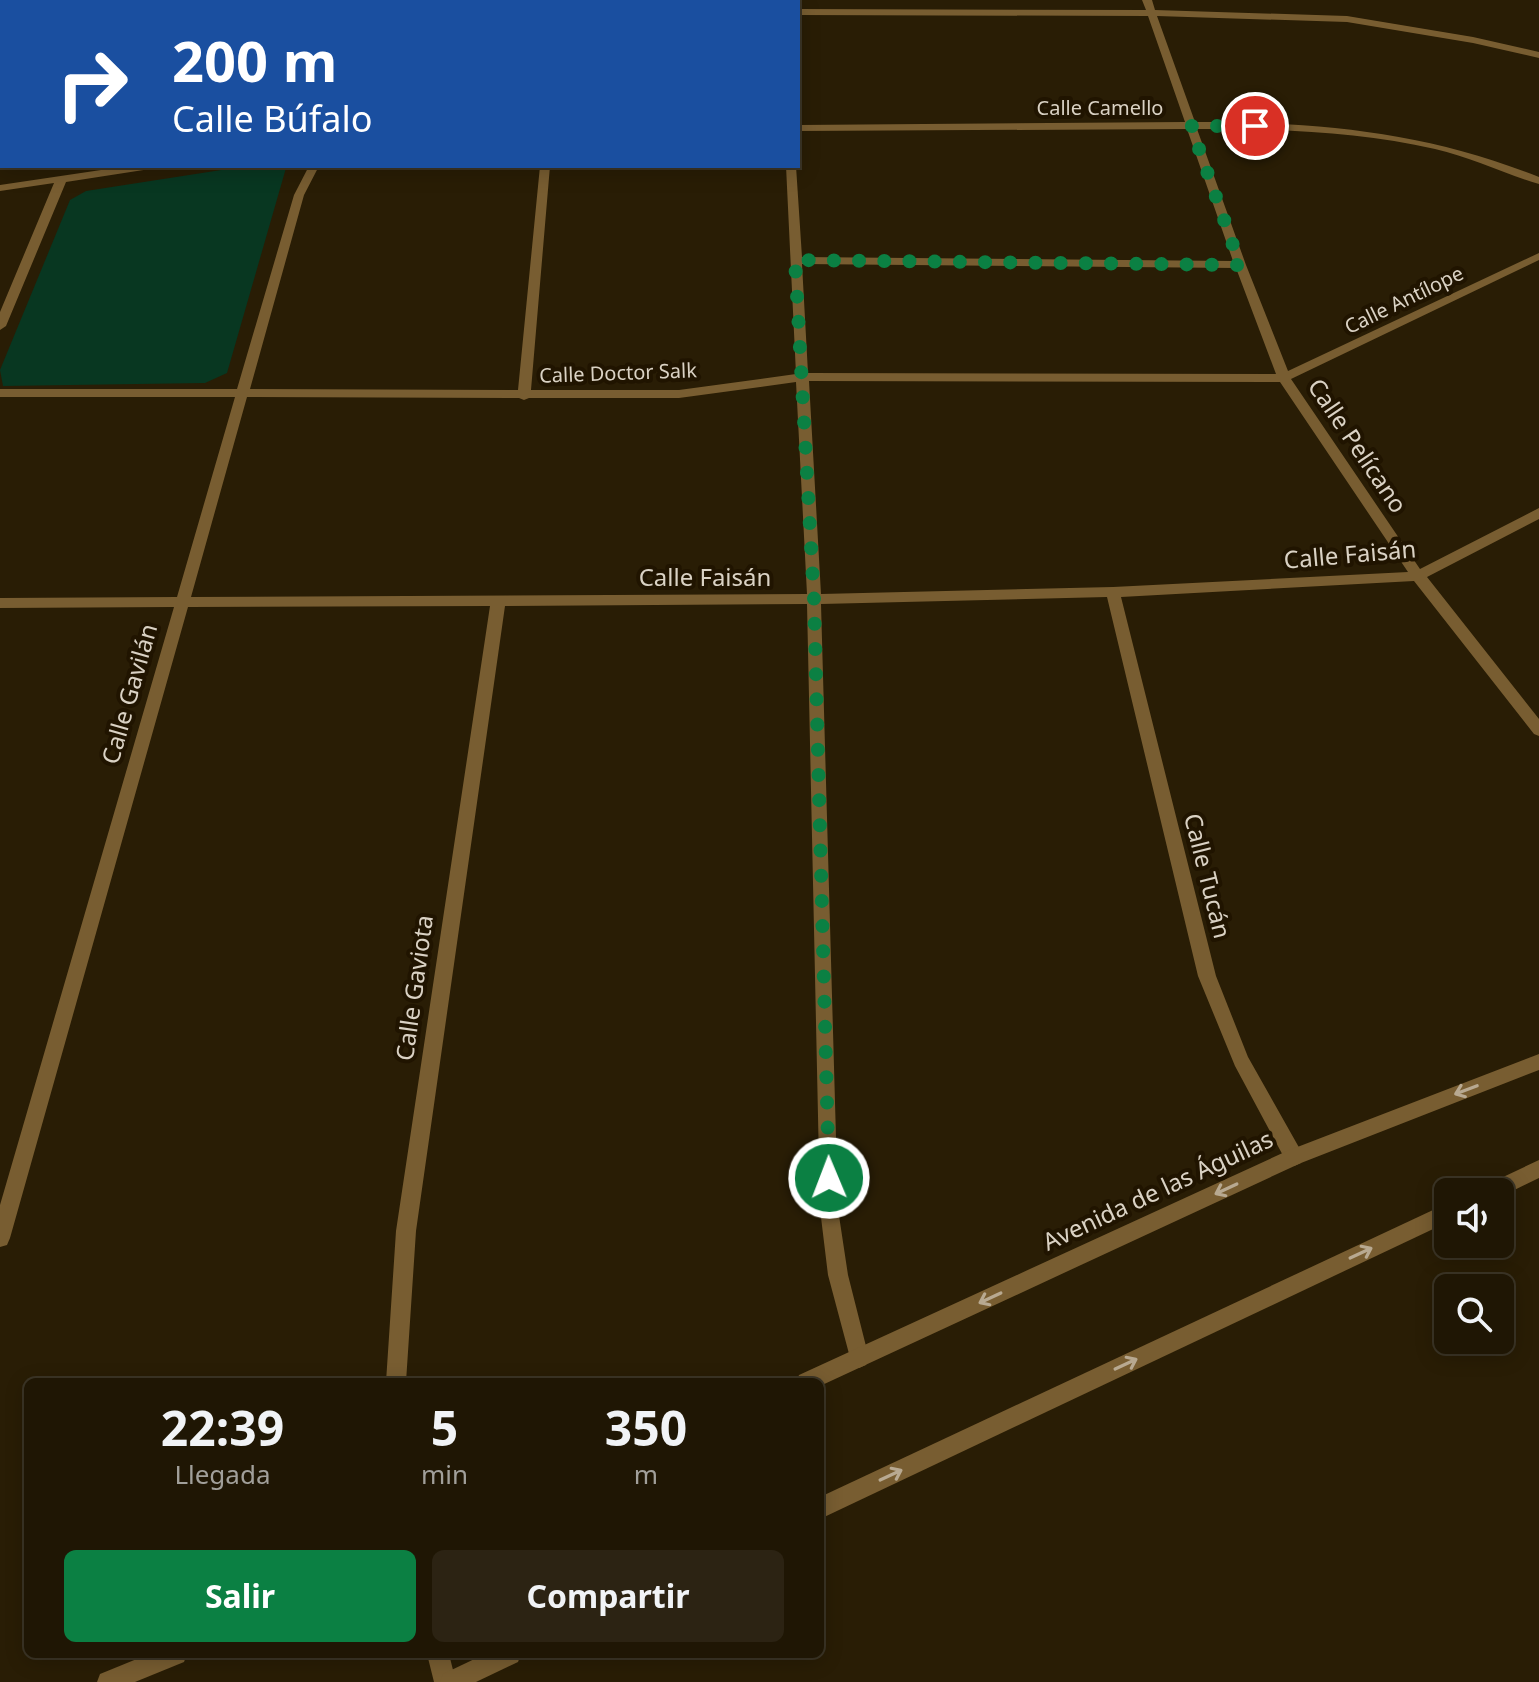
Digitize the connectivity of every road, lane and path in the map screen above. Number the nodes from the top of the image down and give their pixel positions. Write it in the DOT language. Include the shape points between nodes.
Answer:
graph roads {
  1 [pos="1147,0"];
  2 [pos="800,12"];
  3 [pos="1152,13"];
  4 [pos="1539,55"];
  5 [pos="1191,126"];
  6 [pos="800,128"];
  7 [pos="137,168"];
  8 [pos="313,168"];
  9 [pos="545,168"];
  10 [pos="791,168"];
  11 [pos="61,180"];
  12 [pos="1539,181"];
  13 [pos="0,188"];
  14 [pos="1539,256"];
  15 [pos="795,260"];
  16 [pos="1240,265"];
  17 [pos="0,326"];
  18 [pos="803,377"];
  19 [pos="1284,378"];
  20 [pos="0,393"];
  21 [pos="239,393"];
  22 [pos="524,396"];
  23 [pos="1539,513"];
  24 [pos="1418,576"];
  25 [pos="1113,592"];
  26 [pos="814,599"];
  27 [pos="498,602"];
  28 [pos="0,603"];
  29 [pos="181,603"];
  30 [pos="1539,730"];
  31 [pos="1539,1062"];
  32 [pos="1294,1157"];
  33 [pos="1539,1169"];
  34 [pos="1514,1181"];
  35 [pos="1434,1219"];
  36 [pos="0,1238"];
  37 [pos="859,1358"];
  38 [pos="396,1378"];
  39 [pos="815,1378"];
  40 [pos="824,1506"];
  41 [pos="166,1658"];
  42 [pos="439,1658"];
  43 [pos="502,1658"];
  44 [pos="108,1682"];
  45 [pos="445,1682"];
  46 [pos="451,1682"];
  1 -- 3 [label="street, Calle Pelícano"];
  2 -- 3 [label="street"];
  3 -- 4 [label="street" via="1347,19"];
  3 -- 5 [label="street, Calle Pelícano"];
  5 -- 6 [label="street, Calle Camello"];
  5 -- 12 [label="street, Calle Camello" via="1319,126 1412,139 1498,162"];
  5 -- 16 [label="street, Calle Pelícano"];
  7 -- 11 [label="street"];
  8 -- 21 [label="street, Calle Gavilán" via="299,195"];
  9 -- 22 [label="street"];
  10 -- 15 [label="street"];
  11 -- 13 [label="street"];
  11 -- 17 [label="street"];
  14 -- 19 [label="street, Calle Antílope"];
  15 -- 16 [label="street"];
  15 -- 18 [label="street"];
  16 -- 19 [label="street, Calle Pelícano"];
  18 -- 19 [label="street, Calle Doctor Salk"];
  18 -- 22 [label="street, Calle Doctor Salk" via="679,394"];
  18 -- 26 [label="street"];
  19 -- 24 [label="street, Calle Pelícano"];
  20 -- 21 [label="street, Calle Doctor Salk"];
  21 -- 22 [label="street, Calle Doctor Salk"];
  21 -- 29 [label="street, Calle Gavilán"];
  23 -- 24 [label="street, Calle Faisán"];
  24 -- 25 [label="street, Calle Faisán"];
  24 -- 30 [label="street, Calle Pelícano"];
  25 -- 26 [label="street, Calle Faisán"];
  25 -- 32 [label="street, Calle Tucán" via="1207,976 1241,1060"];
  26 -- 27 [label="street, Calle Faisán"];
  26 -- 37 [label="street" via="829,1209 838,1275"];
  27 -- 29 [label="street, Calle Faisán"];
  27 -- 38 [label="street, Calle Gaviota" via="406,1231"];
  28 -- 29 [label="street, Calle Faisán"];
  29 -- 36 [label="street, Calle Gavilán"];
  31 -- 32 [label="street, Avenida de las Águilas, one-way"];
  32 -- 37 [label="street, Avenida de las Águilas, one-way"];
  33 -- 34 [label="street"];
  40 -- 35 [label="street, one-way"];
  37 -- 39 [label="street, Avenida de las Águilas"];
  41 -- 44 [label="street"];
  42 -- 45 [label="street"];
  43 -- 46 [label="street"];
}
